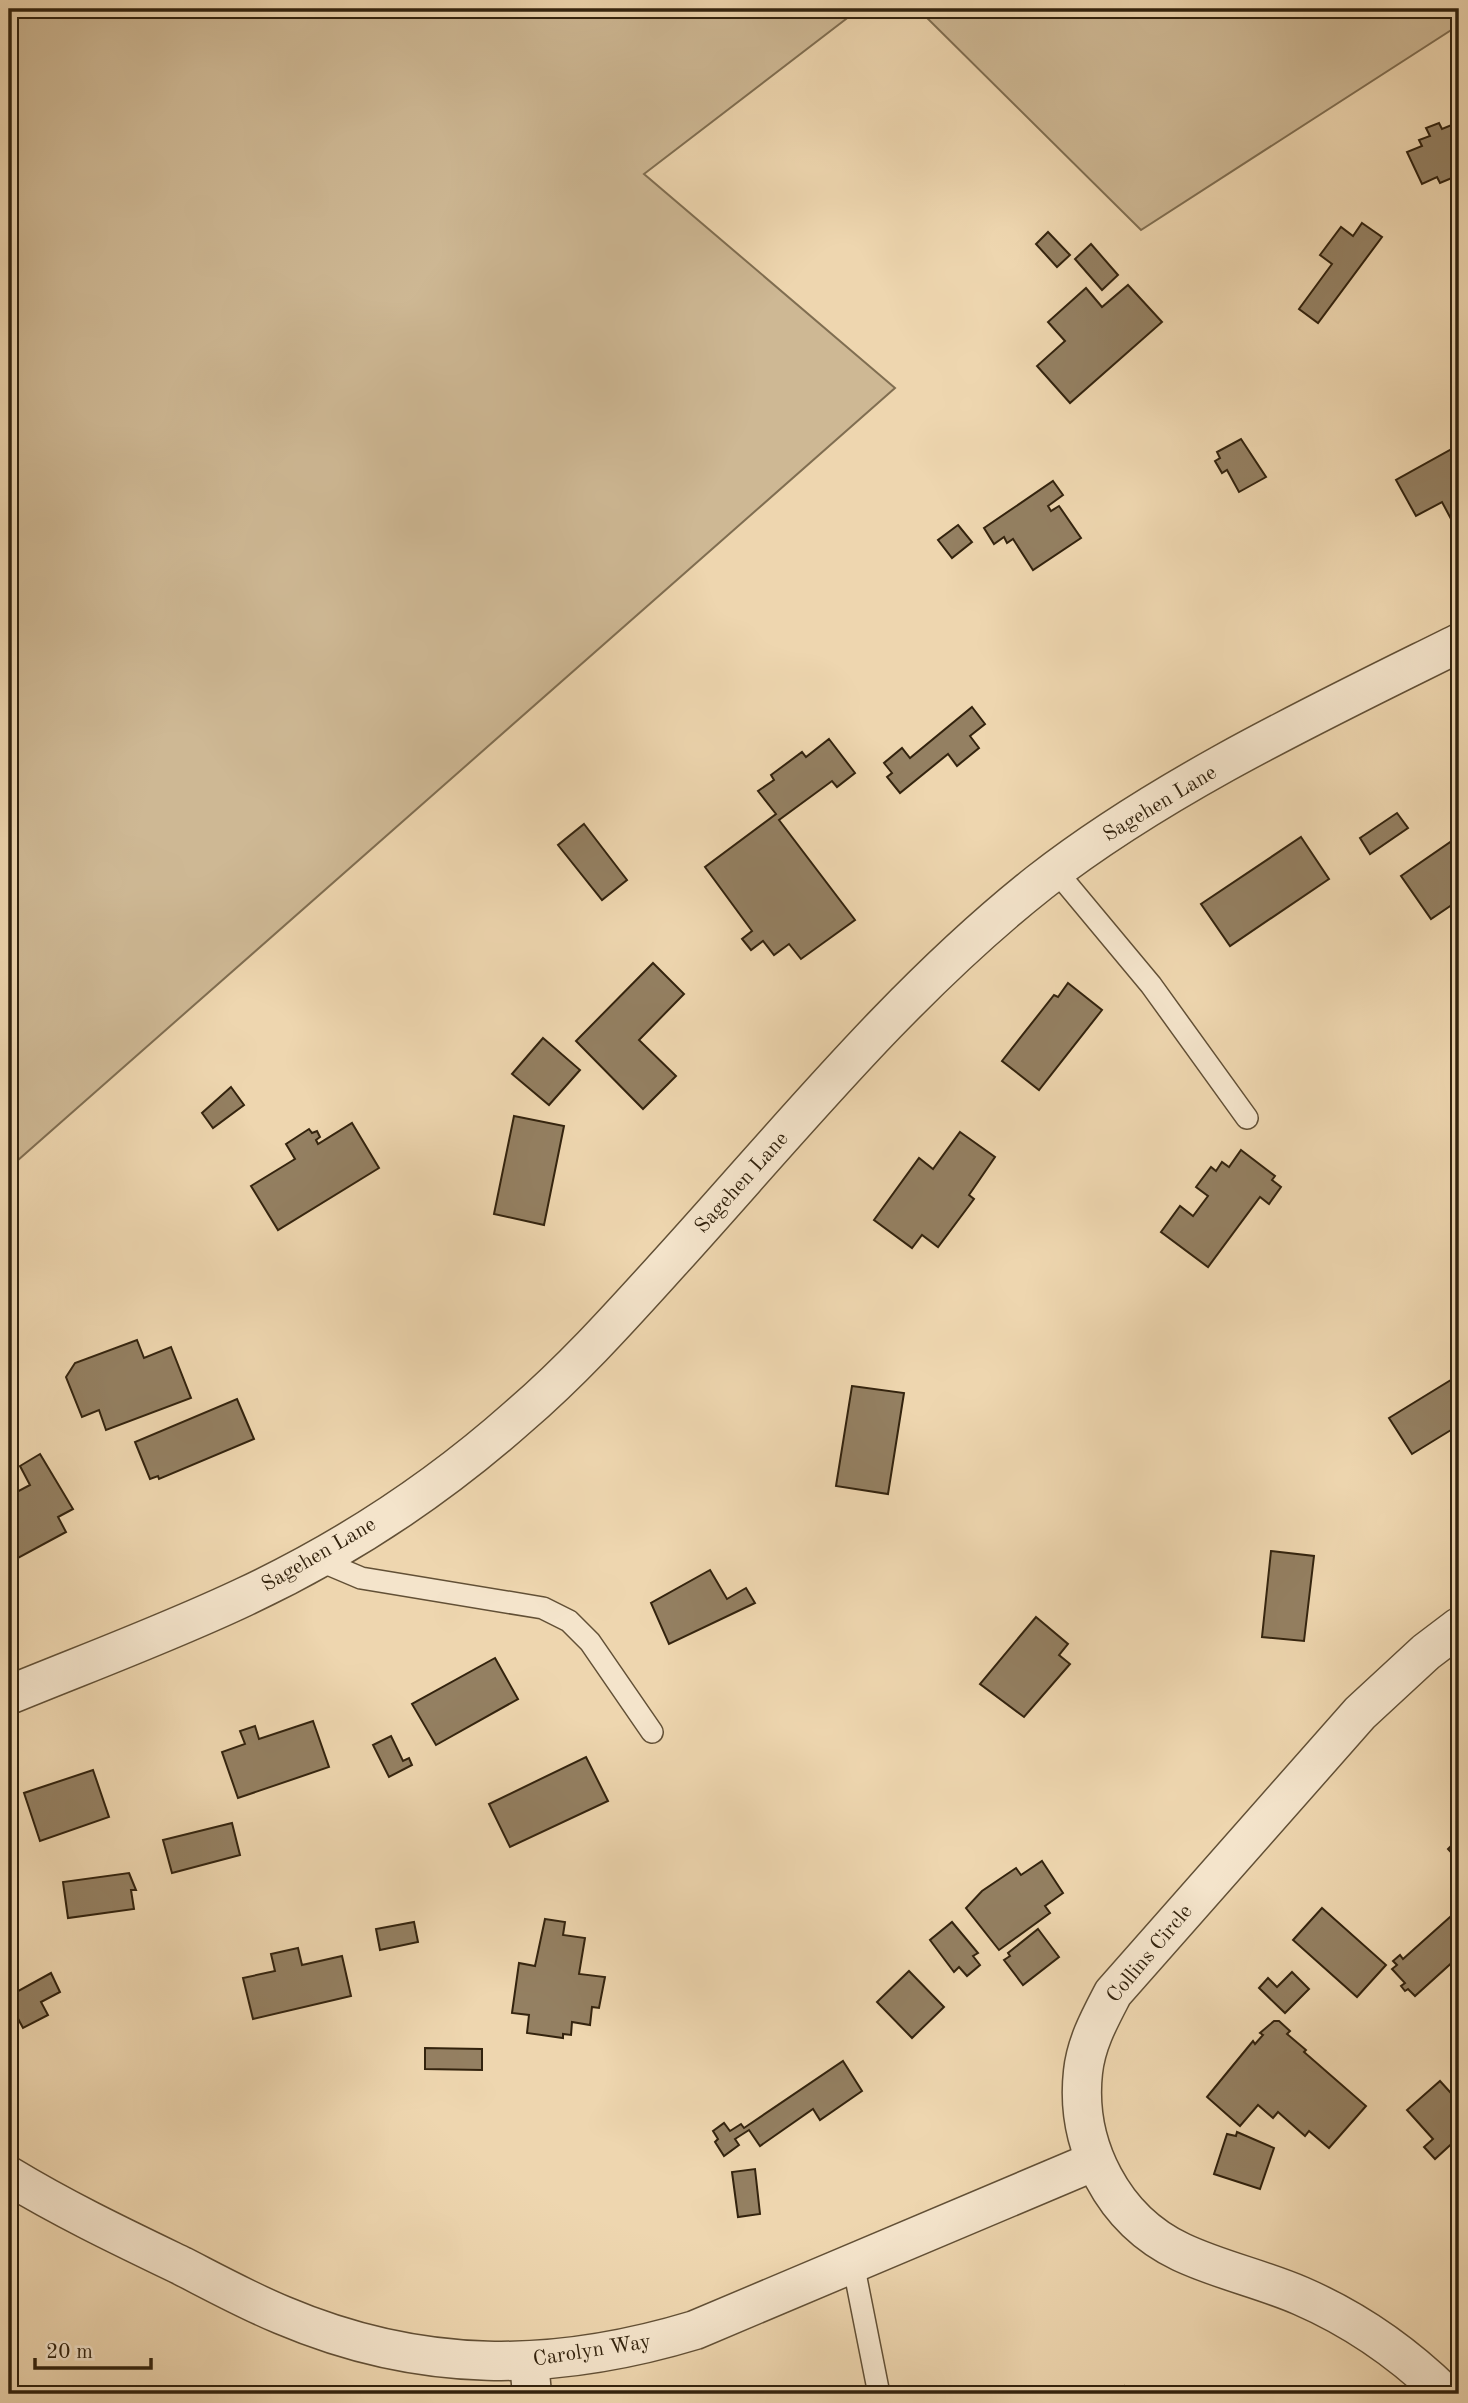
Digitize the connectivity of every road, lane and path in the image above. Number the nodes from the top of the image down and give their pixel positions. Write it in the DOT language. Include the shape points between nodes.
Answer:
graph roads {
  1 [pos="1459,643"];
  2 [pos="1056,871"];
  3 [pos="1247,1118"];
  4 [pos="316,1559"];
  5 [pos="1459,1628"];
  6 [pos="9,1695"];
  7 [pos="652,1732"];
  8 [pos="1095,2161"];
  9 [pos="9,2176"];
  10 [pos="853,2263"];
  11 [pos="531,2378"];
  12 [pos="879,2394"];
  13 [pos="1445,2394"];
  1 -- 2 [label="street, Sagehen Lane" via="1274,736 1124,824"];
  2 -- 3 [label="lane" via="1151,985"];
  2 -- 4 [label="street, Sagehen Lane" via="953,956 596,1344 517,1419 426,1490"];
  4 -- 6 [label="street, Sagehen Lane" via="246,1596"];
  4 -- 7 [label="lane" via="361,1578 543,1608 569,1621 590,1642"];
  5 -- 8 [label="street, Collins Circle" via="1360,1713 1113,1993 1093,2031 1083,2070 1082,2106"];
  8 -- 10 [label="street, Carolyn Way"];
  8 -- 13 [label="street, Collins Circle" via="1115,2198 1145,2229 1180,2251 1302,2296 1363,2329"];
  9 -- 11 [label="street, Carolyn Way" via="55,2204 282,2315 348,2339"];
  10 -- 11 [label="street, Carolyn Way" via="685,2333"];
  10 -- 12 [label="lane"];
}
